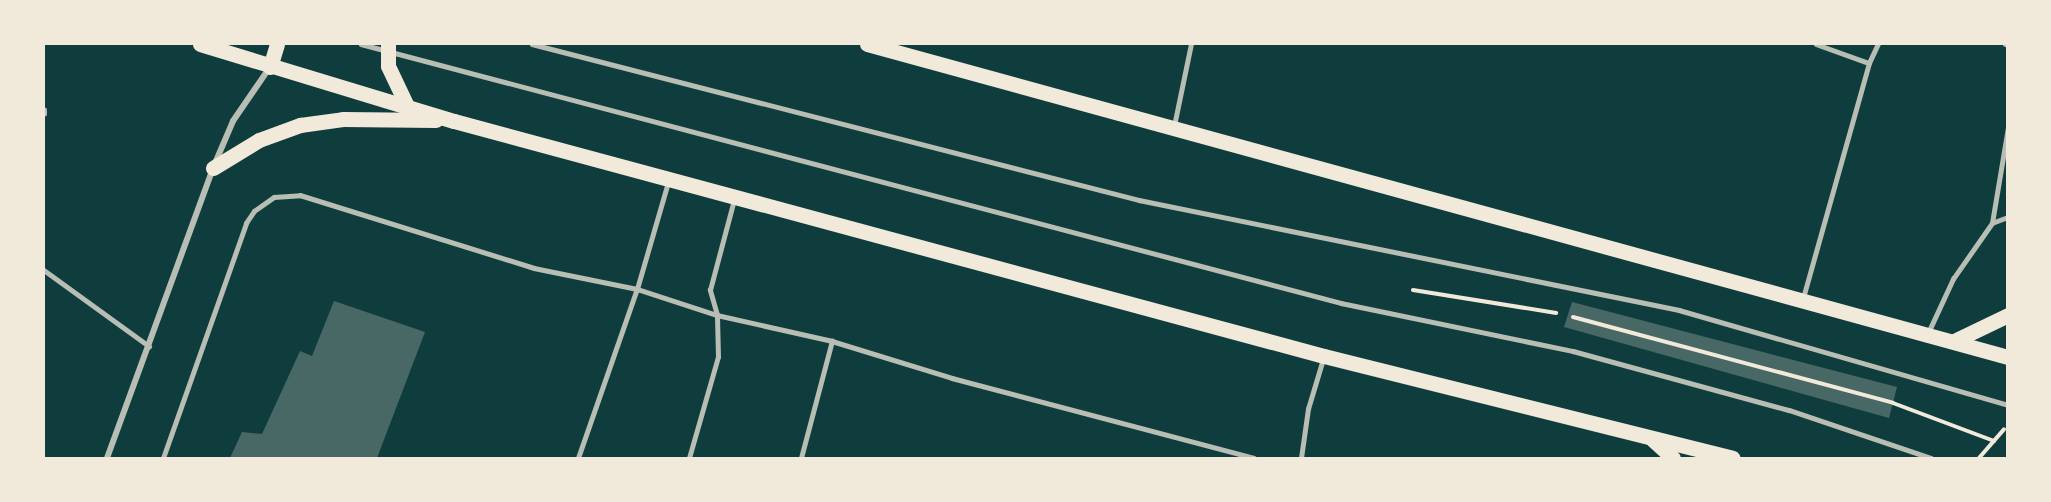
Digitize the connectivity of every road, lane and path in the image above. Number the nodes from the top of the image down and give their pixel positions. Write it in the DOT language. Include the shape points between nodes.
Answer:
graph roads {
  1 [pos="200,44"];
  2 [pos="272,44"];
  3 [pos="277,44"];
  4 [pos="362,44"];
  5 [pos="532,44"];
  6 [pos="867,44"];
  7 [pos="1191,44"];
  8 [pos="1816,44"];
  9 [pos="1878,44"];
  10 [pos="387,48"];
  11 [pos="1869,63"];
  12 [pos="270,67"];
  13 [pos="407,106"];
  14 [pos="454,121"];
  15 [pos="1174,126"];
  16 [pos="2007,127"];
  17 [pos="213,168"];
  18 [pos="669,178"];
  19 [pos="735,195"];
  20 [pos="2007,217"];
  21 [pos="1992,223"];
  22 [pos="44,270"];
  23 [pos="637,289"];
  24 [pos="1803,298"];
  25 [pos="717,315"];
  26 [pos="1567,315"];
  27 [pos="2007,315"];
  28 [pos="1928,334"];
  29 [pos="832,341"];
  30 [pos="1954,341"];
  31 [pos="149,346"];
  32 [pos="1324,356"];
  33 [pos="2007,357"];
  34 [pos="2007,405"];
  35 [pos="2007,426"];
  36 [pos="1653,440"];
  37 [pos="1994,441"];
  38 [pos="107,459"];
  39 [pos="163,459"];
  40 [pos="578,459"];
  41 [pos="689,459"];
  42 [pos="801,459"];
  43 [pos="1254,459"];
  44 [pos="1301,459"];
  45 [pos="1672,459"];
  46 [pos="1732,459"];
  47 [pos="1931,459"];
  48 [pos="1979,459"];
  1 -- 12 [label="main road"];
  2 -- 12 [label="main road"];
  3 -- 12 [label="main road"];
  4 -- 10 [label="lane"];
  5 -- 34 [label="lane" via="1139,200 1679,310"];
  6 -- 15 [label="main road"];
  7 -- 15 [label="lane"];
  8 -- 11 [label="lane"];
  9 -- 11 [label="lane"];
  10 -- 13 [label="main road" via="388,66"];
  10 -- 47 [label="lane" via="1341,303 1584,354 1790,410"];
  11 -- 24 [label="lane"];
  12 -- 13 [label="main road"];
  12 -- 17 [label="street" via="233,121"];
  13 -- 14 [label="main road"];
  14 -- 17 [label="main road" via="344,119 300,125 259,140"];
  14 -- 18 [label="main road"];
  15 -- 24 [label="main road"];
  16 -- 21 [label="lane"];
  17 -- 31 [label="street"];
  18 -- 19 [label="main road"];
  18 -- 23 [label="lane"];
  19 -- 25 [label="lane" via="710,290"];
  19 -- 32 [label="main road"];
  20 -- 21 [label="lane"];
  21 -- 28 [label="lane" via="1953,279"];
  22 -- 31 [label="lane"];
  23 -- 25 [label="lane"];
  23 -- 39 [label="lane" via="534,268 300,195 274,197 246,223"];
  23 -- 40 [label="lane"];
  24 -- 28 [label="main road"];
  25 -- 29 [label="lane"];
  25 -- 41 [label="lane" via="718,357"];
  26 -- 37 [label="path" via="1893,403"];
  27 -- 30 [label="main road"];
  28 -- 30 [label="main road"];
  29 -- 42 [label="lane"];
  29 -- 43 [label="lane" via="952,378"];
  30 -- 33 [label="main road"];
  31 -- 38 [label="street"];
  32 -- 36 [label="main road"];
  32 -- 44 [label="lane" via="1308,409"];
  35 -- 37 [label="path"];
  36 -- 45 [label="main road"];
  36 -- 46 [label="main road"];
  37 -- 48 [label="path"];
}
